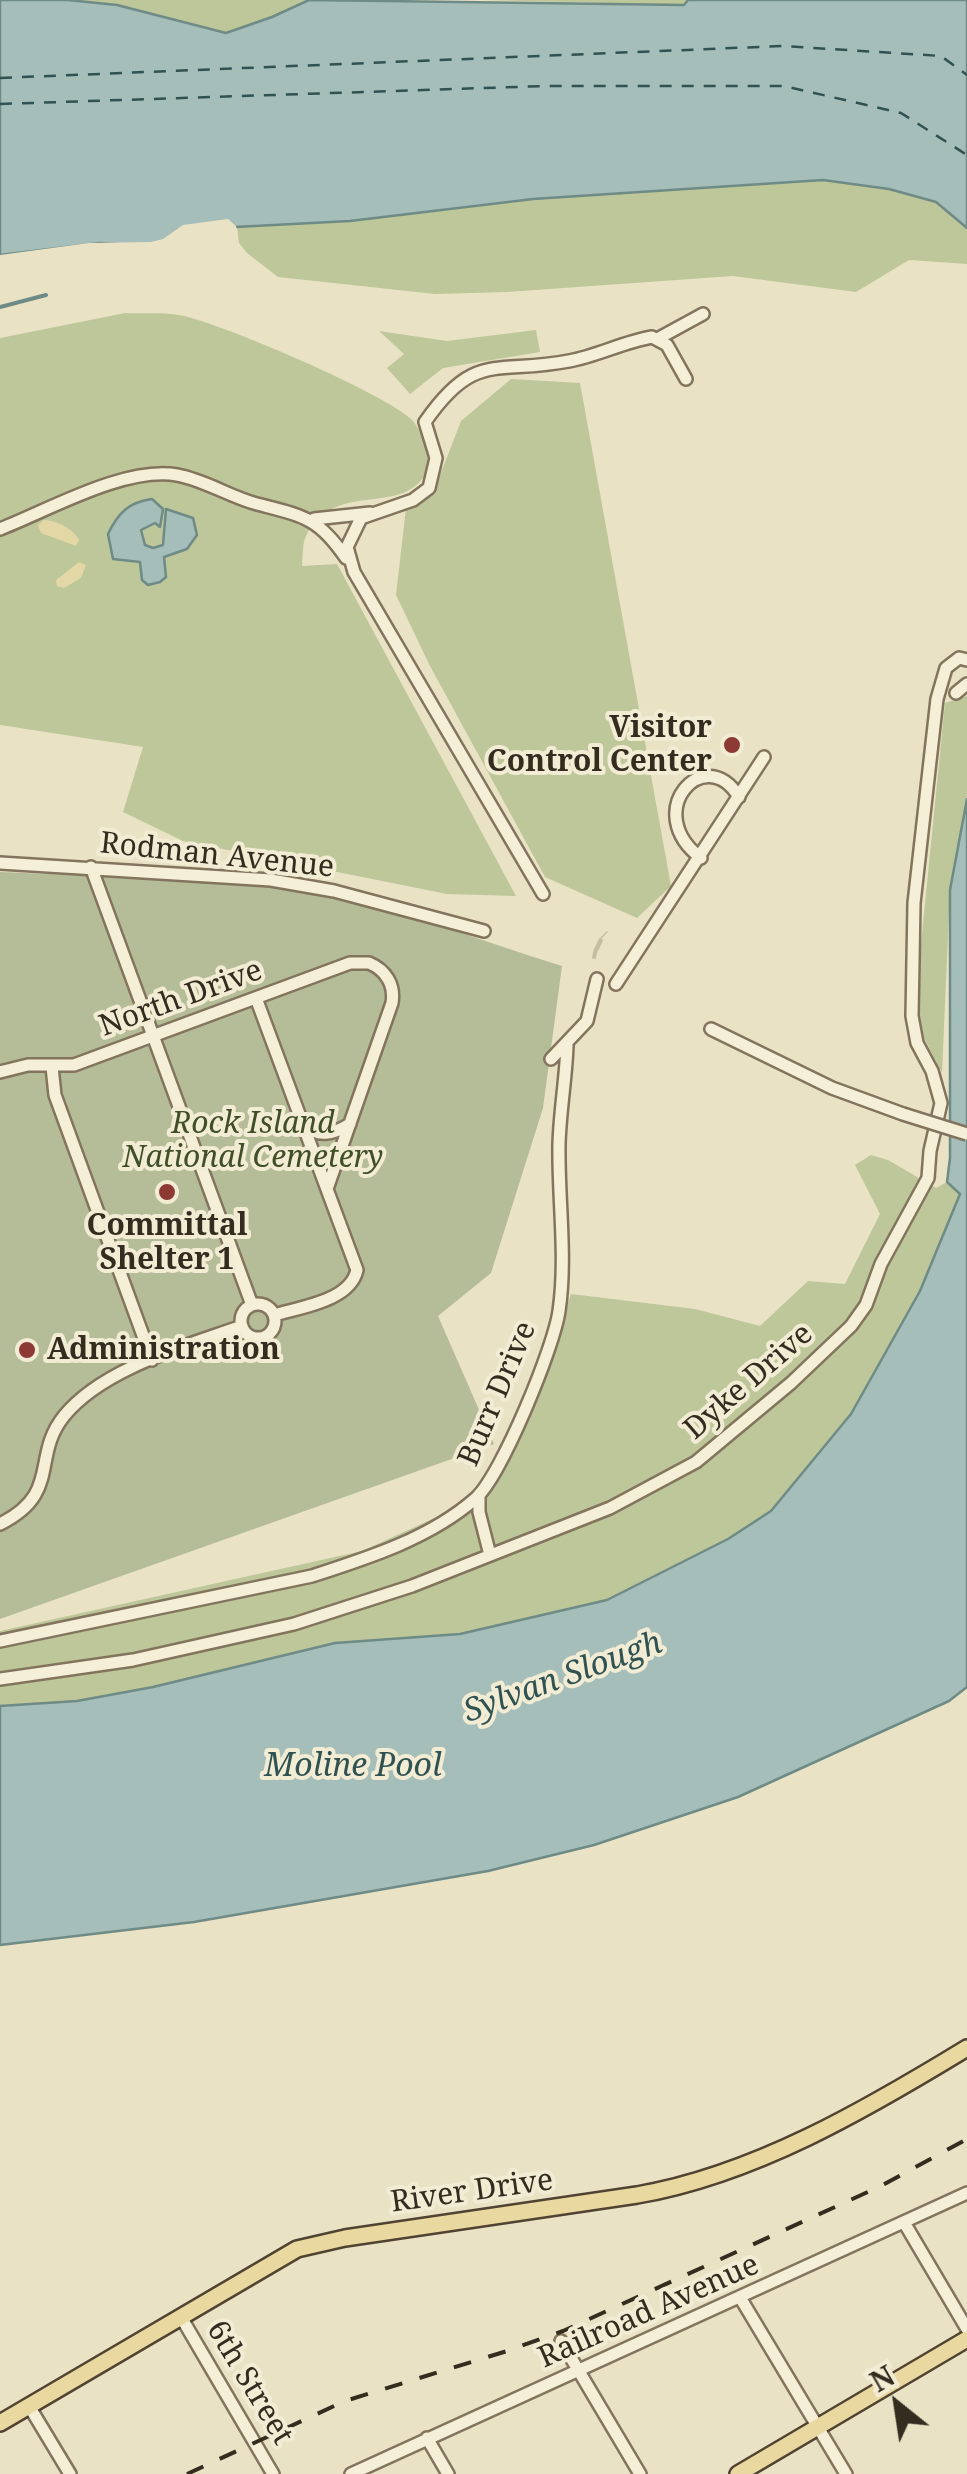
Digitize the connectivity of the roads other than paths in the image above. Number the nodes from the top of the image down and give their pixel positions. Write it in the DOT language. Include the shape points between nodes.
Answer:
graph roads {
  1 [pos="703,314"];
  2 [pos="659,338"];
  3 [pos="686,379"];
  4 [pos="370,513"];
  5 [pos="310,519"];
  6 [pos="0,529"];
  7 [pos="350,564"];
  8 [pos="967,660"];
  9 [pos="967,684"];
  10 [pos="956,693"];
  11 [pos="764,757"];
  12 [pos="739,797"];
  13 [pos="701,858"];
  14 [pos="0,863"];
  15 [pos="91,867"];
  16 [pos="543,894"];
  17 [pos="484,931"];
  18 [pos="597,978"];
  19 [pos="616,984"];
  20 [pos="256,998"];
  21 [pos="710,1029"];
  22 [pos="152,1034"];
  23 [pos="567,1045"];
  24 [pos="551,1059"];
  25 [pos="52,1067"];
  26 [pos="0,1072"];
  27 [pos="303,1122"];
  28 [pos="350,1124"];
  29 [pos="967,1134"];
  30 [pos="328,1186"];
  31 [pos="252,1305"];
  32 [pos="274,1315"];
  33 [pos="242,1326"];
  34 [pos="152,1360"];
  35 [pos="479,1496"];
  36 [pos="0,1524"];
  37 [pos="490,1555"];
  38 [pos="0,1642"];
  39 [pos="0,1680"];
  40 [pos="967,2048"];
  41 [pos="967,2193"];
  42 [pos="905,2224"];
  43 [pos="741,2299"];
  44 [pos="181,2317"];
  45 [pos="967,2329"];
  46 [pos="967,2339"];
  47 [pos="561,2341"];
  48 [pos="580,2372"];
  49 [pos="29,2406"];
  50 [pos="0,2423"];
  51 [pos="818,2427"];
  52 [pos="427,2438"];
  53 [pos="70,2474"];
  54 [pos="274,2474"];
  55 [pos="351,2474"];
  56 [pos="448,2474"];
  57 [pos="640,2474"];
  58 [pos="738,2474"];
  59 [pos="846,2474"];
  1 -- 2 [label="street"];
  2 -- 3 [label="street"];
  2 -- 4 [label="street" via="566,362 480,370 452,388 425,422 436,458 429,488"];
  4 -- 5 [label="street"];
  4 -- 7 [label="street" via="350,539"];
  5 -- 6 [label="street" via="166,474 116,483"];
  5 -- 7 [label="street"];
  7 -- 16 [label="street"];
  8 -- 37 [label="street, Dyke Drive" via="946,668 937,699 914,904 912,1016 941,1103 928,1178 866,1305 791,1383 696,1462 610,1508"];
  9 -- 10 [label="street"];
  11 -- 12 [label="street"];
  12 -- 13 [label="street"];
  12 -- 13 [label="street" via="711,776 680,792 676,821"];
  13 -- 19 [label="street"];
  14 -- 15 [label="street, Rodman Avenue"];
  15 -- 17 [label="street, Rodman Avenue" via="307,886"];
  15 -- 22 [label="street"];
  18 -- 23 [label="street, Burr Drive" via="588,1021"];
  20 -- 22 [label="street, North Drive"];
  20 -- 27 [label="street"];
  20 -- 28 [label="street, North Drive" via="350,963 377,966 392,987 392,1003"];
  21 -- 29 [label="street, bridge" via="832,1088"];
  22 -- 25 [label="street, North Drive"];
  22 -- 31 [label="street"];
  23 -- 24 [label="street, Burr Drive"];
  23 -- 35 [label="street, Burr Drive" via="559,1141 560,1310 516,1426"];
  25 -- 26 [label="street, North Drive"];
  25 -- 34 [label="street" via="56,1095"];
  27 -- 28 [label="street" via="326,1134"];
  27 -- 30 [label="street"];
  28 -- 30 [label="street"];
  30 -- 32 [label="street" via="357,1270 347,1289"];
  31 -- 32 [label="street"];
  31 -- 33 [label="street"];
  32 -- 33 [label="street" via="264,1338 253,1338"];
  33 -- 34 [label="street"];
  34 -- 36 [label="street" via="96,1388 65,1415 48,1448 42,1484 20,1512"];
  35 -- 37 [label="street"];
  35 -- 38 [label="street, Burr Drive" via="413,1538 358,1562"];
  37 -- 39 [label="street, Dyke Drive" via="294,1624 133,1660"];
  40 -- 44 [label="main road, River Drive" via="838,2123 708,2178 637,2196 322,2242 276,2260"];
  41 -- 42 [label="street, Railroad Avenue"];
  42 -- 43 [label="street, Railroad Avenue"];
  42 -- 45 [label="street"];
  43 -- 48 [label="street, Railroad Avenue"];
  43 -- 51 [label="street"];
  44 -- 49 [label="main road, River Drive"];
  44 -- 54 [label="street, 6th Street"];
  46 -- 51 [label="main road"];
  47 -- 48 [label="street"];
  48 -- 52 [label="street, Railroad Avenue"];
  48 -- 57 [label="street"];
  49 -- 50 [label="main road, River Drive"];
  49 -- 53 [label="street"];
  51 -- 58 [label="main road"];
  51 -- 59 [label="street"];
  52 -- 55 [label="street, Railroad Avenue"];
  52 -- 56 [label="street"];
}
